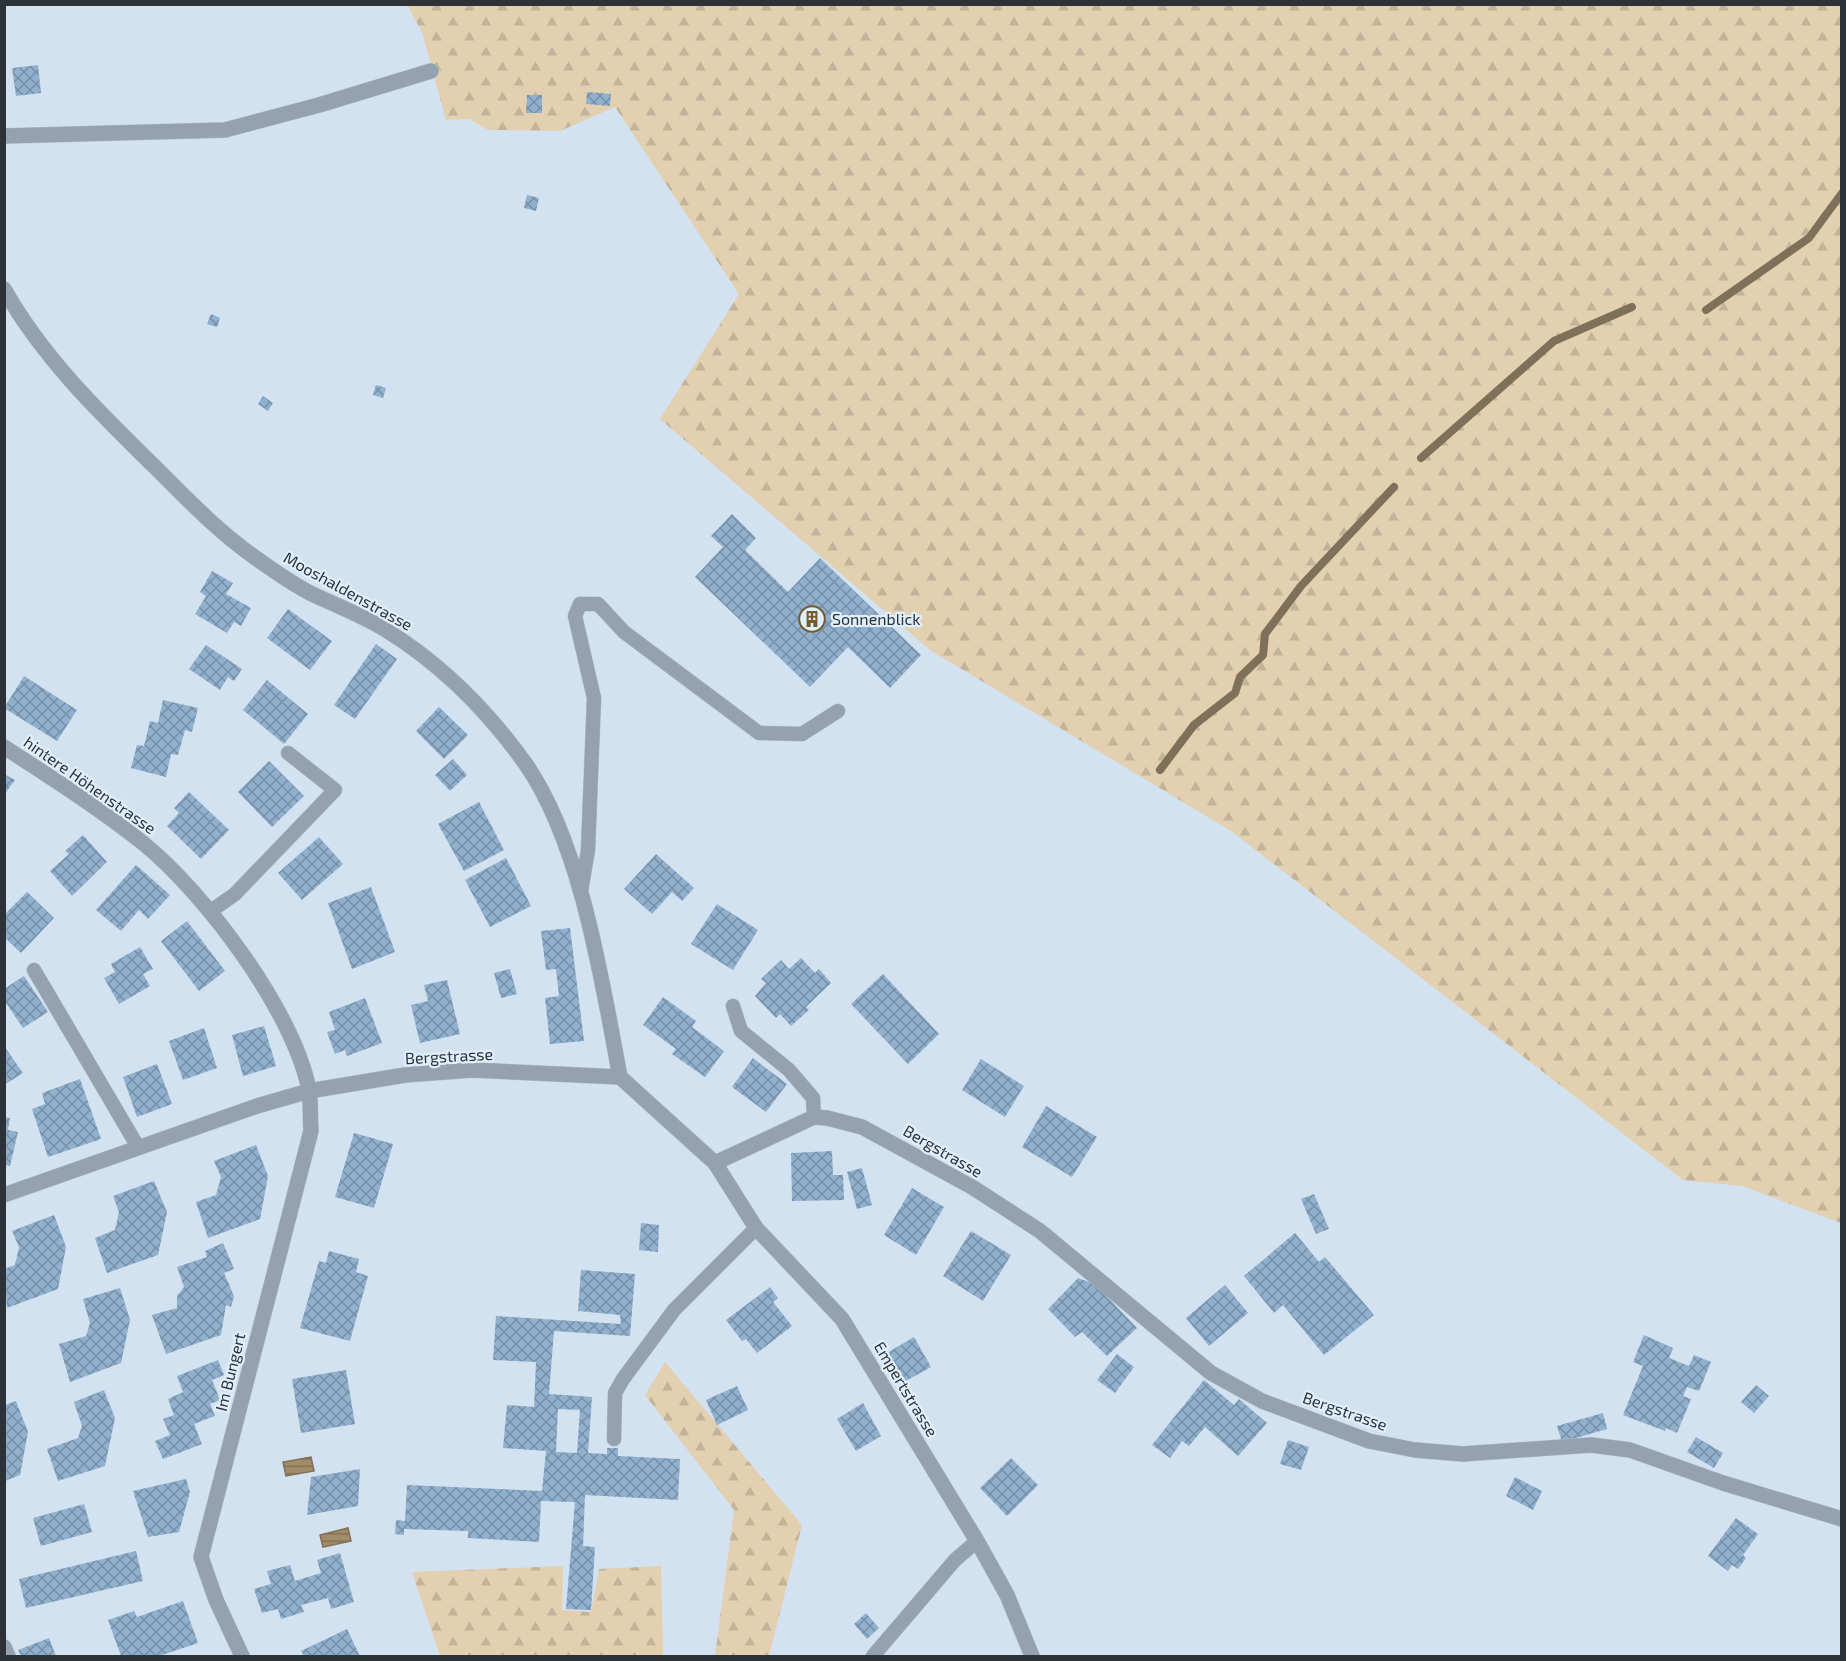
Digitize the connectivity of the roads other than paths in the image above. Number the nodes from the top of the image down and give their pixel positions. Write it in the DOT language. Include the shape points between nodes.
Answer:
graph roads {
  1 [pos="431,71"];
  2 [pos="4,136"];
  3 [pos="4,289"];
  4 [pos="838,711"];
  5 [pos="4,747"];
  6 [pos="288,753"];
  7 [pos="581,891"];
  8 [pos="211,911"];
  9 [pos="34,970"];
  10 [pos="733,1006"];
  11 [pos="620,1077"];
  12 [pos="309,1091"];
  13 [pos="814,1117"];
  14 [pos="138,1147"];
  15 [pos="715,1163"];
  16 [pos="4,1195"];
  17 [pos="756,1228"];
  18 [pos="614,1439"];
  19 [pos="1842,1519"];
  20 [pos="976,1541"];
  21 [pos="4,1647"];
  22 [pos="8,1656"];
  23 [pos="242,1656"];
  24 [pos="873,1656"];
  25 [pos="1032,1656"];
  1 -- 2 [label="street" via="225,130"];
  3 -- 7 [label="street, Mooshaldenstrasse" via="26,327 88,402 204,516 251,555 307,591 384,628 436,665 482,708 526,765 559,827"];
  4 -- 7 [label="lane" via="802,734 759,733 624,632 598,604 580,604 575,616 594,698 588,850"];
  5 -- 8 [label="street, hintere Höhenstrasse" via="145,845"];
  6 -- 8 [label="lane" via="335,790 235,894"];
  7 -- 11 [label="street, Mooshaldenstrasse"];
  8 -- 12 [label="street, hintere Höhenstrasse" via="285,1021"];
  9 -- 14 [label="lane"];
  10 -- 13 [label="lane" via="741,1031 789,1070 813,1098"];
  11 -- 12 [label="street, Bergstrasse" via="472,1070 405,1075"];
  11 -- 15 [label="street"];
  12 -- 14 [label="street, Bergstrasse"];
  12 -- 23 [label="street, Im Bungert" via="311,1131 201,1557"];
  13 -- 15 [label="street"];
  13 -- 19 [label="street, Bergstrasse" via="862,1127 972,1187 1040,1231 1211,1373 1262,1401 1370,1441 1415,1450 1463,1454 1591,1445 1630,1450 1723,1484"];
  14 -- 16 [label="street, Bergstrasse"];
  15 -- 17 [label="street, Empertstrasse"];
  17 -- 18 [label="lane" via="674,1310 623,1379 615,1393"];
  17 -- 20 [label="street, Empertstrasse" via="842,1319"];
  20 -- 24 [label="lane"];
  20 -- 25 [label="street, Empertstrasse" via="1006,1595"];
  21 -- 22 [label="street"];
}
